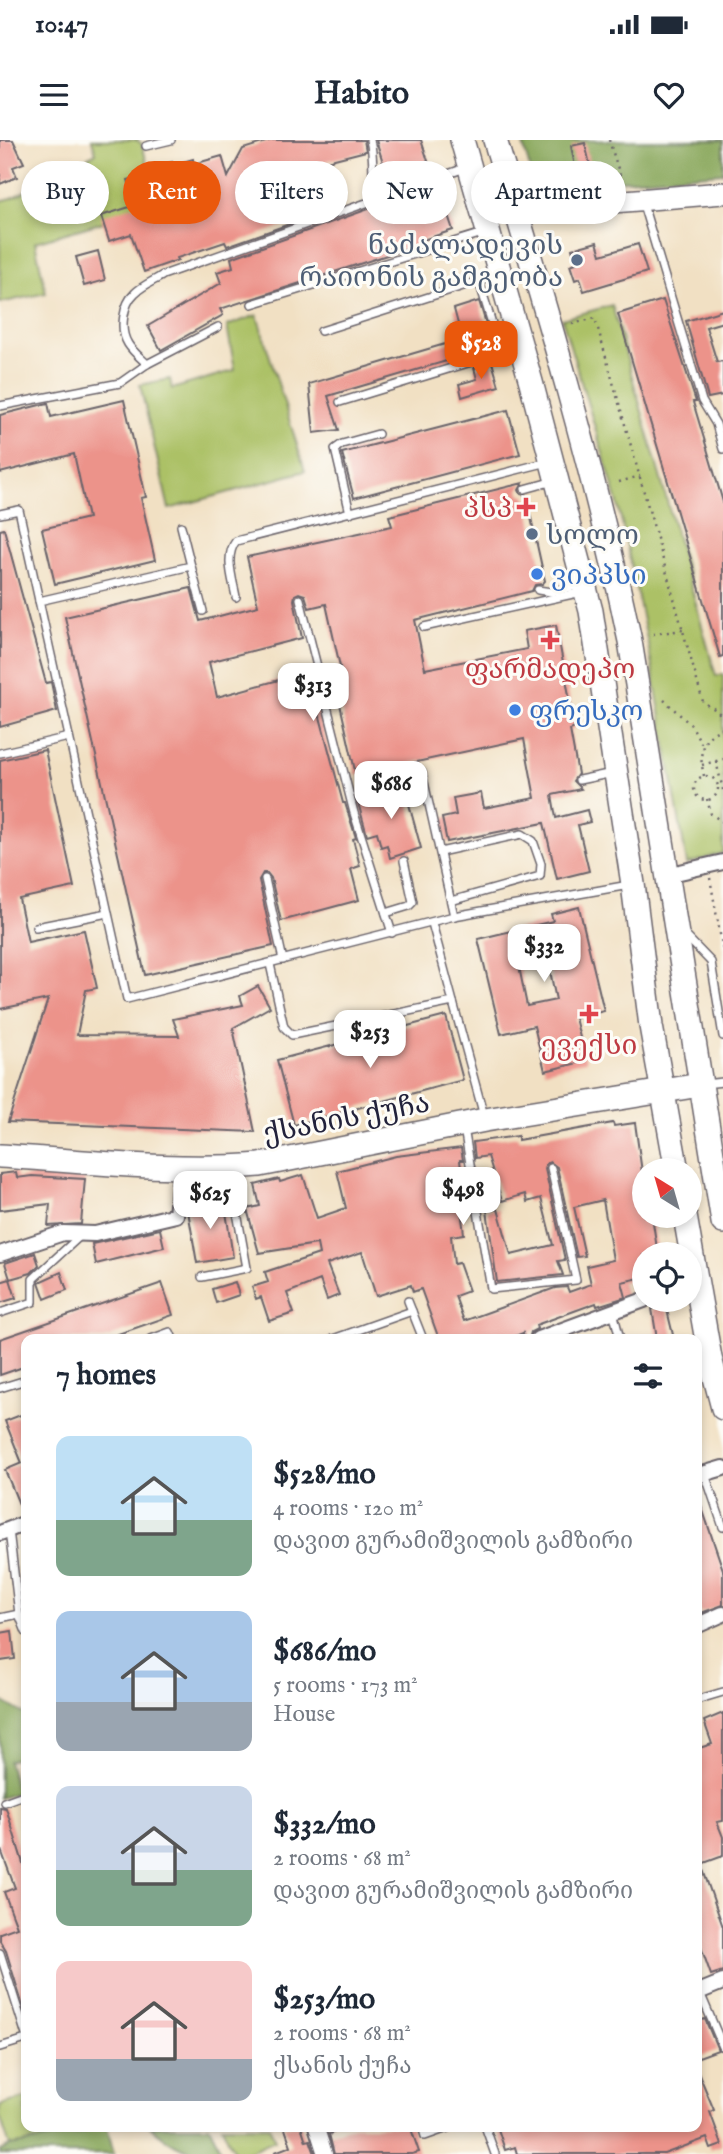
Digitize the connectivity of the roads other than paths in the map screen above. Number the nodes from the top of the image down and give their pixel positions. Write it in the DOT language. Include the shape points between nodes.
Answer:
graph roads {
  1 [pos="171,140"];
  2 [pos="370,140"];
  3 [pos="462,140"];
  4 [pos="500,142"];
  5 [pos="146,146"];
  6 [pos="373,161"];
  7 [pos="504,161"];
  8 [pos="469,166"];
  9 [pos="457,170"];
  10 [pos="471,173"];
  11 [pos="723,193"];
  12 [pos="641,200"];
  13 [pos="626,201"];
  14 [pos="362,205"];
  15 [pos="485,224"];
  16 [pos="494,224"];
  17 [pos="519,224"];
  18 [pos="487,229"];
  19 [pos="490,278"];
  20 [pos="252,304"];
  21 [pos="218,327"];
  22 [pos="321,331"];
  23 [pos="511,350"];
  24 [pos="147,364"];
  25 [pos="340,402"];
  26 [pos="0,406"];
  27 [pos="378,434"];
  28 [pos="723,449"];
  29 [pos="555,471"];
  30 [pos="525,489"];
  31 [pos="350,513"];
  32 [pos="0,514"];
  33 [pos="181,526"];
  34 [pos="191,566"];
  35 [pos="585,588"];
  36 [pos="538,590"];
  37 [pos="236,597"];
  38 [pos="300,599"];
  39 [pos="39,601"];
  40 [pos="203,611"];
  41 [pos="424,627"];
  42 [pos="69,737"];
  43 [pos="0,753"];
  44 [pos="422,773"];
  45 [pos="617,773"];
  46 [pos="579,780"];
  47 [pos="440,852"];
  48 [pos="404,861"];
  49 [pos="723,862"];
  50 [pos="667,875"];
  51 [pos="265,879"];
  52 [pos="633,884"];
  53 [pos="451,901"];
  54 [pos="108,913"];
  55 [pos="386,913"];
  56 [pos="454,916"];
  57 [pos="432,923"];
  58 [pos="36,928"];
  59 [pos="677,928"];
  60 [pos="392,933"];
  61 [pos="283,960"];
  62 [pos="270,964"];
  63 [pos="453,1002"];
  64 [pos="723,1036"];
  65 [pos="723,1082"];
  66 [pos="700,1085"];
  67 [pos="662,1091"];
  68 [pos="474,1122"];
  69 [pos="717,1148"];
  70 [pos="0,1156"];
  71 [pos="675,1158"];
  72 [pos="181,1166"];
  73 [pos="229,1167"];
  74 [pos="551,1168"];
  75 [pos="723,1222"];
  76 [pos="80,1235"];
  77 [pos="0,1254"];
  78 [pos="202,1277"];
  79 [pos="408,1301"];
  80 [pos="632,1304"];
  81 [pos="412,1311"];
  82 [pos="613,1311"];
  83 [pos="700,1312"];
  84 [pos="0,1314"];
  85 [pos="347,1334"];
  86 [pos="421,1334"];
  87 [pos="551,1334"];
  88 [pos="619,1334"];
  89 [pos="21,1382"];
  90 [pos="0,1388"];
  91 [pos="723,1408"];
  92 [pos="723,1468"];
  93 [pos="702,1475"];
  94 [pos="702,1477"];
  95 [pos="723,1527"];
  96 [pos="5,1531"];
  97 [pos="19,1614"];
  98 [pos="723,1614"];
  99 [pos="0,1618"];
  100 [pos="21,1619"];
  101 [pos="702,1621"];
  102 [pos="723,1692"];
  103 [pos="702,1698"];
  104 [pos="21,1796"];
  105 [pos="4,1802"];
  106 [pos="0,1953"];
  107 [pos="723,1982"];
  108 [pos="702,1988"];
  109 [pos="702,1998"];
  110 [pos="21,2021"];
  111 [pos="21,2039"];
  112 [pos="0,2047"];
  113 [pos="723,2048"];
  114 [pos="318,2132"];
  115 [pos="487,2132"];
  116 [pos="325,2154"];
  117 [pos="495,2154"];
  1 -- 5 [label="lane"];
  2 -- 6 [label="lane"];
  3 -- 8 [label="main road"];
  4 -- 7 [label="main road"];
  8 -- 9 [label="lane"];
  8 -- 10 [label="main road"];
  11 -- 12 [label="street"];
  12 -- 13 [label="street"];
  12 -- 28 [label="lane" via="702,401 716,424"];
  14 -- 24 [label="lane" via="145,285 132,295 123,332 127,344"];
  15 -- 18 [label="main road"];
  16 -- 18 [label="street"];
  17 -- 50 [label="main road" via="612,554"];
  18 -- 19 [label="main road"];
  18 -- 20 [label="lane"];
  19 -- 22 [label="lane"];
  19 -- 23 [label="main road"];
  21 -- 24 [label="lane"];
  23 -- 25 [label="lane"];
  23 -- 29 [label="main road"];
  24 -- 26 [label="lane" via="120,383"];
  27 -- 31 [label="lane" via="335,449"];
  29 -- 30 [label="lane"];
  29 -- 31 [label="lane"];
  29 -- 35 [label="main road"];
  31 -- 37 [label="lane" via="236,541 230,559"];
  32 -- 39 [label="lane" via="19,510"];
  33 -- 34 [label="lane"];
  34 -- 39 [label="lane"];
  34 -- 40 [label="lane"];
  35 -- 36 [label="lane"];
  35 -- 41 [label="lane"];
  35 -- 45 [label="main road"];
  38 -- 55 [label="lane" via="354,813"];
  39 -- 42 [label="lane"];
  42 -- 43 [label="lane"];
  42 -- 54 [label="lane"];
  44 -- 47 [label="lane"];
  45 -- 46 [label="lane"];
  45 -- 52 [label="main road"];
  47 -- 53 [label="lane"];
  47 -- 53 [label="lane" via="522,834 533,841 541,864 540,876"];
  48 -- 55 [label="lane" via="414,902"];
  49 -- 50 [label="street"];
  50 -- 59 [label="main road"];
  51 -- 61 [label="lane"];
  52 -- 56 [label="lane"];
  52 -- 67 [label="main road"];
  53 -- 56 [label="lane"];
  54 -- 58 [label="lane"];
  54 -- 62 [label="lane" via="127,999"];
  55 -- 60 [label="lane"];
  56 -- 57 [label="lane"];
  57 -- 60 [label="lane"];
  57 -- 63 [label="lane"];
  59 -- 64 [label="lane" via="711,962"];
  59 -- 66 [label="main road"];
  60 -- 61 [label="lane"];
  61 -- 62 [label="lane"];
  62 -- 63 [label="lane" via="284,1027 292,1035"];
  63 -- 68 [label="lane"];
  65 -- 66 [label="lane"];
  66 -- 67 [label="main road, ქსანის ქუჩა"];
  66 -- 69 [label="main road"];
  67 -- 68 [label="main road, ქსანის ქუჩა"];
  67 -- 71 [label="main road"];
  68 -- 73 [label="main road, ქსანის ქუჩა" via="260,1165"];
  68 -- 74 [label="lane" via="491,1289 576,1280"];
  69 -- 75 [label="main road"];
  70 -- 72 [label="main road, ქსანის ქუჩა"];
  72 -- 73 [label="main road, ქსანის ქუჩა"];
  72 -- 76 [label="street" via="176,1215"];
  73 -- 78 [label="lane" via="247,1268"];
  76 -- 77 [label="street" via="63,1233"];
  76 -- 84 [label="lane" via="33,1279 33,1302"];
  79 -- 81 [label="lane"];
  80 -- 82 [label="street"];
  81 -- 85 [label="lane"];
  81 -- 86 [label="lane"];
  82 -- 87 [label="street"];
  82 -- 88 [label="lane"];
  83 -- 91 [label="main road"];
  89 -- 90 [label="lane"];
  92 -- 93 [label="street"];
  94 -- 95 [label="lane"];
  96 -- 97 [label="lane"];
  97 -- 99 [label="lane"];
  97 -- 100 [label="lane"];
  98 -- 101 [label="street"];
  102 -- 103 [label="lane"];
  104 -- 105 [label="lane"];
  106 -- 110 [label="lane"];
  107 -- 108 [label="street"];
  109 -- 113 [label="lane"];
  111 -- 112 [label="lane"];
  114 -- 116 [label="street"];
  115 -- 117 [label="lane"];
}
